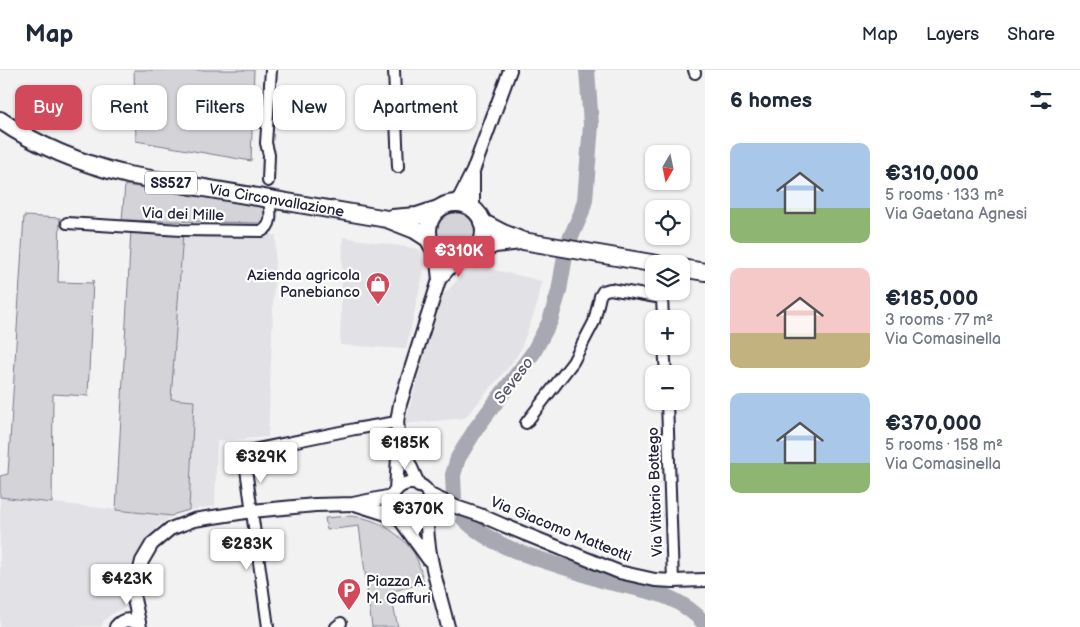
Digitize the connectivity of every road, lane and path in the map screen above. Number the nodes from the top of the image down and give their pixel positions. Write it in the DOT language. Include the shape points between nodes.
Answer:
graph roads {
  1 [pos="271,70"];
  2 [pos="394,70"];
  3 [pos="510,70"];
  4 [pos="0,120"];
  5 [pos="398,167"];
  6 [pos="473,171"];
  7 [pos="268,181"];
  8 [pos="269,199"];
  9 [pos="454,203"];
  10 [pos="438,209"];
  11 [pos="478,215"];
  12 [pos="387,219"];
  13 [pos="67,223"];
  14 [pos="523,241"];
  15 [pos="432,245"];
  16 [pos="469,255"];
  17 [pos="645,262"];
  18 [pos="690,270"];
  19 [pos="705,272"];
  20 [pos="440,280"];
  21 [pos="663,310"];
  22 [pos="667,410"];
  23 [pos="396,422"];
  24 [pos="526,422"];
  25 [pos="399,440"];
  26 [pos="424,490"];
  27 [pos="394,493"];
  28 [pos="353,504"];
  29 [pos="448,506"];
  30 [pos="252,511"];
  31 [pos="428,512"];
  32 [pos="398,519"];
  33 [pos="430,561"];
  34 [pos="705,580"];
  35 [pos="672,581"];
  36 [pos="134,599"];
  37 [pos="119,624"];
  38 [pos="140,627"];
  39 [pos="268,627"];
  40 [pos="448,627"];
  1 -- 7 [label="street" via="266,144 269,153"];
  2 -- 5 [label="street"];
  3 -- 6 [label="street"];
  4 -- 8 [label="main road, Via Circonvallazione / SS527" via="33,140 104,170"];
  6 -- 9 [label="street"];
  6 -- 11 [label="street"];
  8 -- 12 [label="main road, Via Circonvallazione / SS527"];
  8 -- 13 [label="street, Via dei Mille" via="270,223 262,231"];
  9 -- 10 [label="main road, SS527"];
  9 -- 11 [label="main road" via="464,204"];
  10 -- 12 [label="main road, Via Circonvallazione / SS527" via="417,216"];
  10 -- 15 [label="main road" via="429,223"];
  11 -- 14 [label="main road" via="503,233"];
  11 -- 16 [label="main road" via="483,238"];
  12 -- 15 [label="main road, Via Circonvallazione / SS527" via="415,230"];
  14 -- 16 [label="main road" via="494,244"];
  14 -- 17 [label="main road"];
  15 -- 16 [label="main road, SS527" via="445,257 454,259"];
  15 -- 20 [label="street"];
  16 -- 20 [label="street" via="451,266"];
  18 -- 19 [label="main road"];
  20 -- 23 [label="street"];
  21 -- 24 [label="street" via="662,298 610,289 603,291 594,322 573,362"];
  22 -- 35 [label="street, Via Vittorio Bottego"];
  23 -- 25 [label="street"];
  23 -- 30 [label="street" via="248,451"];
  25 -- 26 [label="street"];
  25 -- 27 [label="street"];
  26 -- 27 [label="street" via="415,484 404,484"];
  26 -- 29 [label="street, Via Giacomo Matteotti"];
  26 -- 31 [label="street" via="430,501"];
  27 -- 28 [label="street"];
  27 -- 32 [label="street" via="392,510"];
  28 -- 30 [label="street"];
  28 -- 32 [label="street"];
  29 -- 31 [label="street, Via Giacomo Matteotti"];
  29 -- 35 [label="street, Via Giacomo Matteotti" via="468,511 619,572"];
  30 -- 36 [label="street" via="194,520 170,530 152,544 142,561"];
  30 -- 39 [label="street"];
  31 -- 32 [label="street" via="416,523"];
  31 -- 33 [label="street" via="426,534"];
  32 -- 33 [label="street"];
  33 -- 40 [label="street"];
  34 -- 35 [label="street, Via Giacomo Matteotti"];
  36 -- 37 [label="street"];
  36 -- 38 [label="street"];
  37 -- 38 [label="street" via="131,620"];
}
